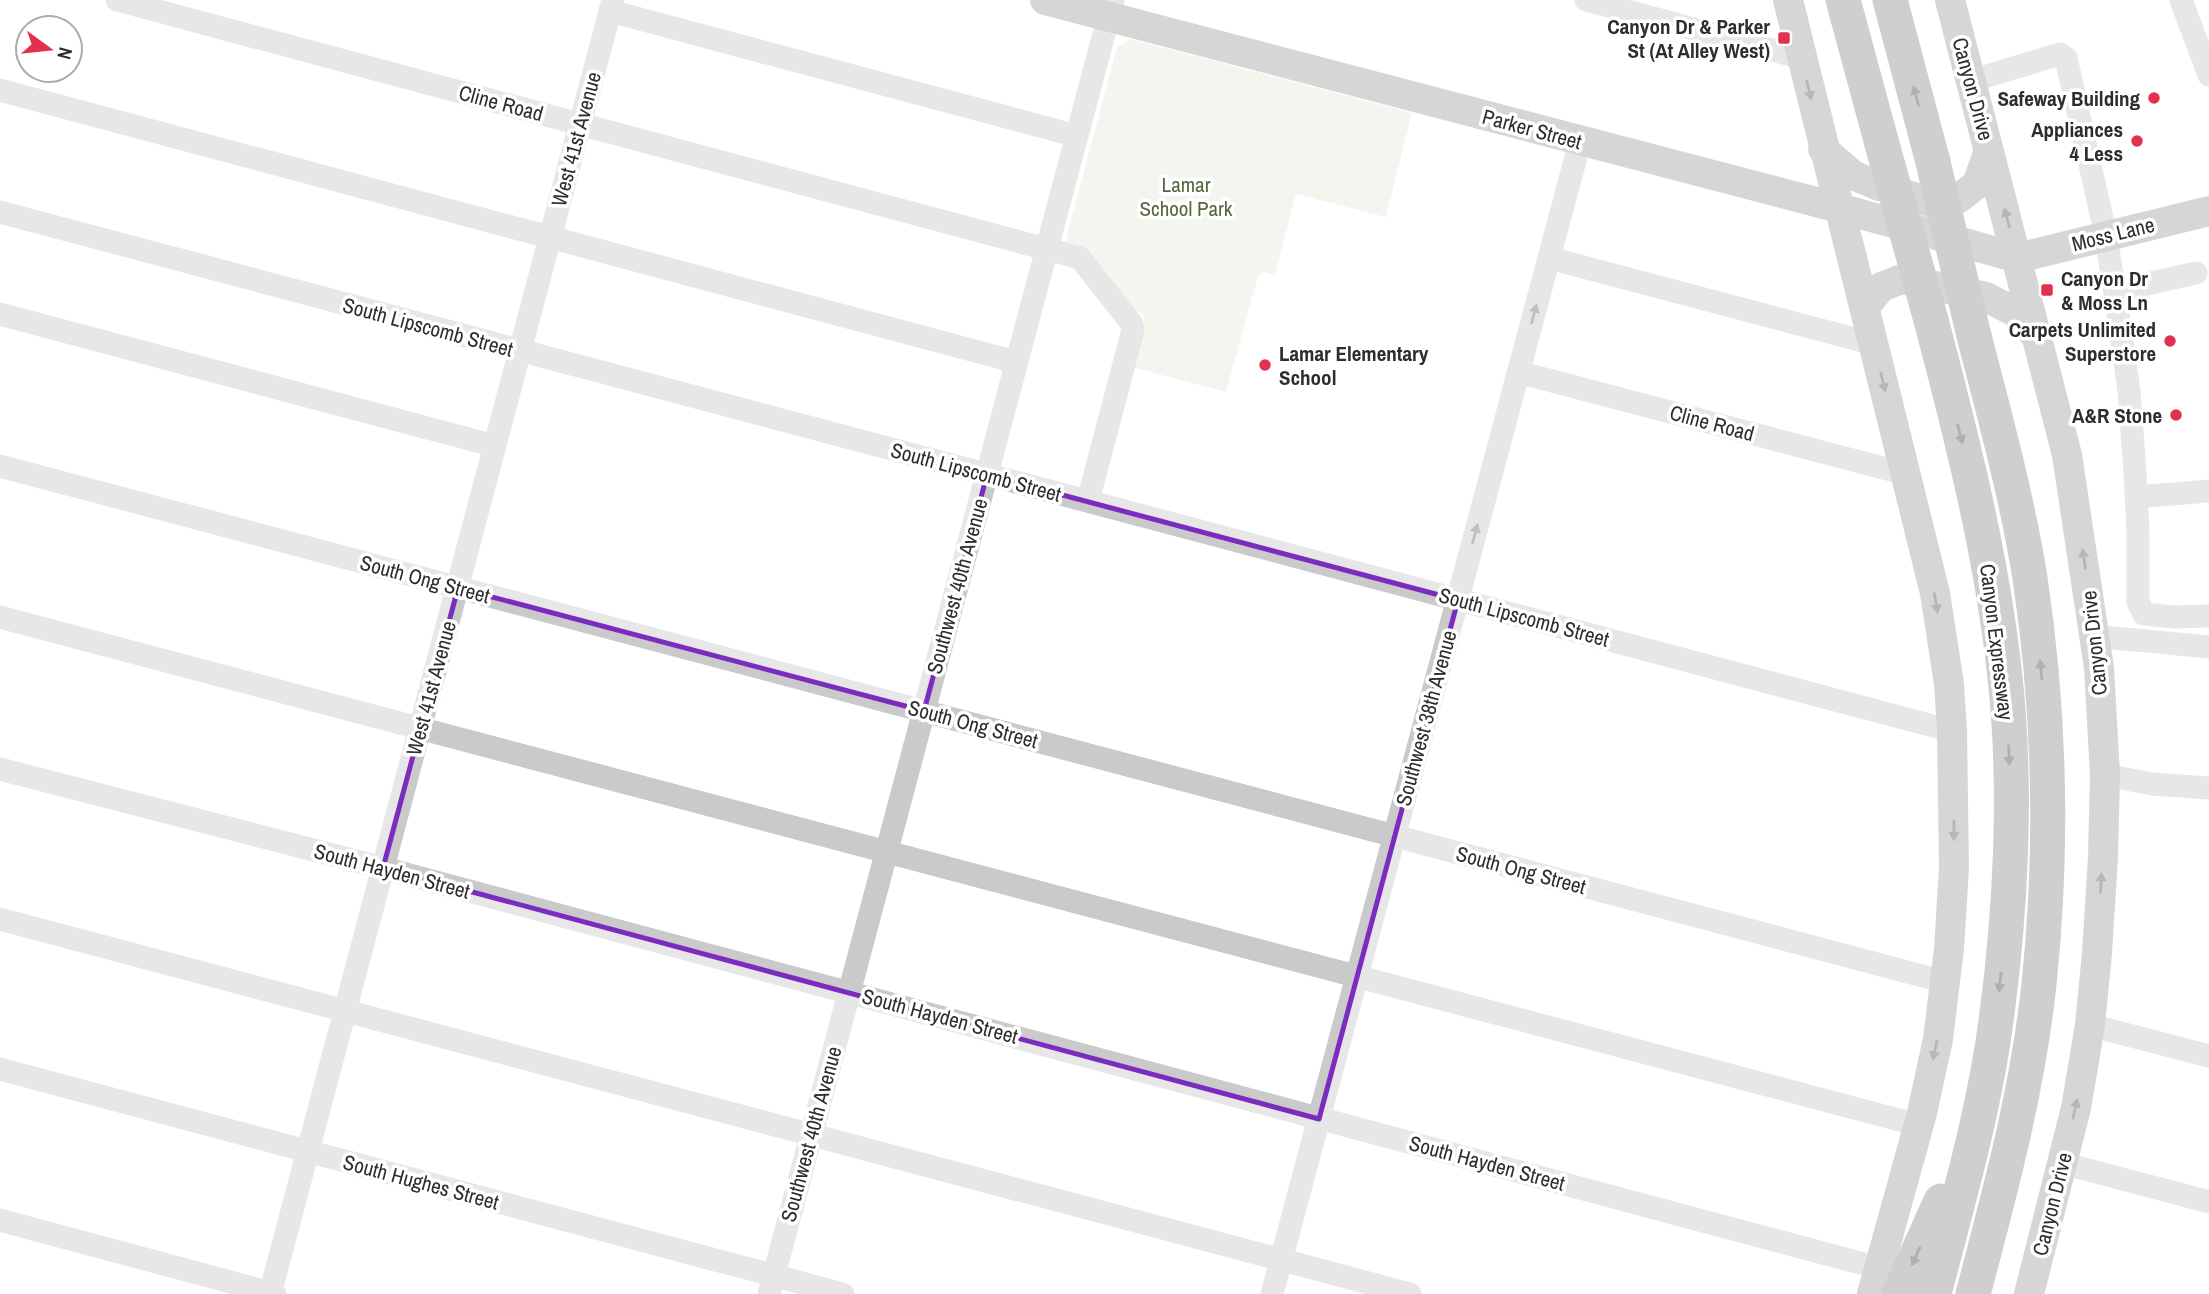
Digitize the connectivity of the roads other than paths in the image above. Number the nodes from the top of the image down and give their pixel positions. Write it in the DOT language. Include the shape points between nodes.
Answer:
graph roads {
  1 [pos="117,0"];
  2 [pos="1045,0"];
  3 [pos="1587,0"];
  4 [pos="1788,0"];
  5 [pos="1843,0"];
  6 [pos="1890,0"];
  7 [pos="1950,0"];
  8 [pos="2181,0"];
  9 [pos="611,5"];
  10 [pos="1111,8"];
  11 [pos="1802,58"];
  12 [pos="2209,75"];
  13 [pos="1971,81"];
  14 [pos="0,90"];
  15 [pos="580,124"];
  16 [pos="1077,136"];
  17 [pos="1580,142"];
  18 [pos="1823,149"];
  19 [pos="1989,150"];
  20 [pos="1839,208"];
  21 [pos="2209,211"];
  22 [pos="0,212"];
  23 [pos="2106,236"];
  24 [pos="549,239"];
  25 [pos="1047,248"];
  26 [pos="1549,258"];
  27 [pos="2018,258"];
  28 [pos="2196,273"];
  29 [pos="2115,291"];
  30 [pos="1865,307"];
  31 [pos="0,314"];
  32 [pos="2038,340"];
  33 [pos="1874,344"];
  34 [pos="520,351"];
  35 [pos="1016,362"];
  36 [pos="1518,372"];
  37 [pos="495,446"];
  38 [pos="0,466"];
  39 [pos="1906,474"];
  40 [pos="987,475"];
  41 [pos="2209,491"];
  42 [pos="2136,497"];
  43 [pos="1088,501"];
  44 [pos="458,588"];
  45 [pos="1458,600"];
  46 [pos="2209,616"];
  47 [pos="0,617"];
  48 [pos="2094,636"];
  49 [pos="2209,648"];
  50 [pos="924,711"];
  51 [pos="420,727"];
  52 [pos="1952,731"];
  53 [pos="0,769"];
  54 [pos="2105,775"];
  55 [pos="2209,788"];
  56 [pos="1394,836"];
  57 [pos="886,852"];
  58 [pos="383,868"];
  59 [pos="0,919"];
  60 [pos="1356,976"];
  61 [pos="1945,982"];
  62 [pos="848,992"];
  63 [pos="344,1012"];
  64 [pos="2090,1025"];
  65 [pos="2209,1056"];
  66 [pos="0,1069"];
  67 [pos="1319,1119"];
  68 [pos="1918,1125"];
  69 [pos="1976,1128"];
  70 [pos="811,1135"];
  71 [pos="2010,1150"];
  72 [pos="308,1153"];
  73 [pos="2062,1163"];
  74 [pos="2209,1202"];
  75 [pos="0,1220"];
  76 [pos="1281,1260"];
  77 [pos="771,1284"];
  78 [pos="1883,1285"];
  79 [pos="272,1294"];
  80 [pos="843,1294"];
  81 [pos="1272,1294"];
  82 [pos="1410,1294"];
  83 [pos="1934,1294"];
  84 [pos="1973,1294"];
  85 [pos="1994,1294"];
  86 [pos="2029,1294"];
  1 -- 15 [label="street, Cline Road"];
  2 -- 10 [label="main road, Parker Street"];
  3 -- 11 [label="street"];
  4 -- 11 [label="main road"];
  5 -- 69 [label="highway, Canyon Expressway, one-way, bridge" via="1973,482 2005,679 2010,755 2005,935 1996,1022"];
  71 -- 6 [label="highway, Canyon Expressway, one-way, bridge" via="2039,985 2047,881 2040,662 2011,480"];
  7 -- 13 [label="main road, Canyon Drive"];
  8 -- 12 [label="street"];
  9 -- 15 [label="street, West 41st Avenue"];
  9 -- 16 [label="street"];
  10 -- 16 [label="street, Southwest 40th Avenue"];
  10 -- 17 [label="main road, Parker Street"];
  11 -- 18 [label="main road, one-way"];
  13 -- 19 [label="main road, Canyon Drive"];
  13 -- 23 [label="street" via="2060,54 2066,58"];
  14 -- 24 [label="street"];
  15 -- 24 [label="street, West 41st Avenue"];
  15 -- 25 [label="street, Cline Road"];
  16 -- 25 [label="street, Southwest 40th Avenue"];
  17 -- 20 [label="main road, Parker Street"];
  17 -- 26 [label="street, Southwest 38th Avenue"];
  18 -- 19 [label="main road" via="1853,175 1930,202 1958,199 1977,184"];
  18 -- 20 [label="main road"];
  27 -- 19 [label="main road, Canyon Drive, one-way"];
  20 -- 27 [label="main road, Parker Street"];
  20 -- 30 [label="main road"];
  21 -- 23 [label="main road, Moss Lane"];
  22 -- 34 [label="street, South Lipscomb Street"];
  23 -- 27 [label="main road, Moss Lane"];
  23 -- 29 [label="street"];
  24 -- 34 [label="street, West 41st Avenue"];
  24 -- 35 [label="street"];
  25 -- 35 [label="street, Southwest 40th Avenue"];
  25 -- 43 [label="street, Cline Road" via="1085,262 1133,330"];
  26 -- 33 [label="street"];
  36 -- 26 [label="street, Southwest 38th Avenue, one-way"];
  27 -- 32 [label="main road, Canyon Drive"];
  28 -- 29 [label="street"];
  29 -- 42 [label="street" via="2129,391"];
  30 -- 32 [label="main road" via="1881,287 1902,279 1942,286 1986,297 2015,312"];
  30 -- 33 [label="main road"];
  31 -- 37 [label="street"];
  48 -- 32 [label="main road, Canyon Drive, one-way" via="2067,455"];
  33 -- 39 [label="main road, one-way"];
  34 -- 37 [label="street, West 41st Avenue"];
  34 -- 40 [label="street, South Lipscomb Street"];
  35 -- 40 [label="street, Southwest 40th Avenue"];
  36 -- 39 [label="street, Cline Road"];
  45 -- 36 [label="street, Southwest 38th Avenue, one-way"];
  37 -- 44 [label="street, West 41st Avenue"];
  38 -- 44 [label="street, South Ong Street"];
  39 -- 52 [label="main road, one-way" via="1935,593"];
  40 -- 43 [label="street, South Lipscomb Street"];
  40 -- 50 [label="street, Southwest 40th Avenue"];
  41 -- 42 [label="street"];
  42 -- 46 [label="street" via="2138,602 2144,614"];
  43 -- 45 [label="street, South Lipscomb Street"];
  44 -- 50 [label="street, South Ong Street"];
  44 -- 51 [label="street, West 41st Avenue"];
  45 -- 52 [label="street, South Lipscomb Street"];
  45 -- 56 [label="street, Southwest 38th Avenue"];
  47 -- 51 [label="street"];
  48 -- 49 [label="street"];
  48 -- 54 [label="main road, Canyon Drive"];
  50 -- 56 [label="street, South Ong Street"];
  50 -- 57 [label="street, Southwest 40th Avenue"];
  51 -- 57 [label="street"];
  51 -- 58 [label="street, West 41st Avenue"];
  52 -- 61 [label="main road, one-way" via="1954,868"];
  53 -- 58 [label="street, South Hayden Street"];
  54 -- 55 [label="street"];
  64 -- 54 [label="main road, Canyon Drive, one-way"];
  56 -- 60 [label="street, Southwest 38th Avenue"];
  56 -- 61 [label="street, South Ong Street"];
  57 -- 60 [label="street"];
  57 -- 62 [label="street, Southwest 40th Avenue"];
  58 -- 62 [label="street, South Hayden Street"];
  58 -- 63 [label="street, West 41st Avenue"];
  59 -- 63 [label="street"];
  60 -- 67 [label="street, Southwest 38th Avenue"];
  60 -- 68 [label="street"];
  61 -- 68 [label="main road, one-way" via="1938,1039"];
  62 -- 67 [label="street, South Hayden Street"];
  62 -- 70 [label="street, Southwest 40th Avenue"];
  63 -- 70 [label="street"];
  63 -- 72 [label="street, West 41st Avenue"];
  64 -- 65 [label="street"];
  73 -- 64 [label="main road, Canyon Drive, one-way"];
  66 -- 72 [label="street, South Hughes Street"];
  67 -- 76 [label="street, Southwest 38th Avenue"];
  67 -- 78 [label="street, South Hayden Street"];
  68 -- 78 [label="main road"];
  69 -- 78 [label="highway, one-way"];
  69 -- 83 [label="highway, Canyon Expressway"];
  70 -- 76 [label="street"];
  70 -- 77 [label="street, Southwest 40th Avenue"];
  71 -- 84 [label="highway, Canyon Expressway"];
  71 -- 85 [label="highway" via="2005,1240"];
  72 -- 77 [label="street, South Hughes Street"];
  72 -- 79 [label="street, West 41st Avenue"];
  73 -- 74 [label="street"];
  73 -- 86 [label="main road, Canyon Drive"];
  75 -- 79 [label="street"];
  76 -- 81 [label="street, Southwest 38th Avenue"];
  76 -- 82 [label="street"];
  77 -- 80 [label="street, South Hughes Street"];
}
